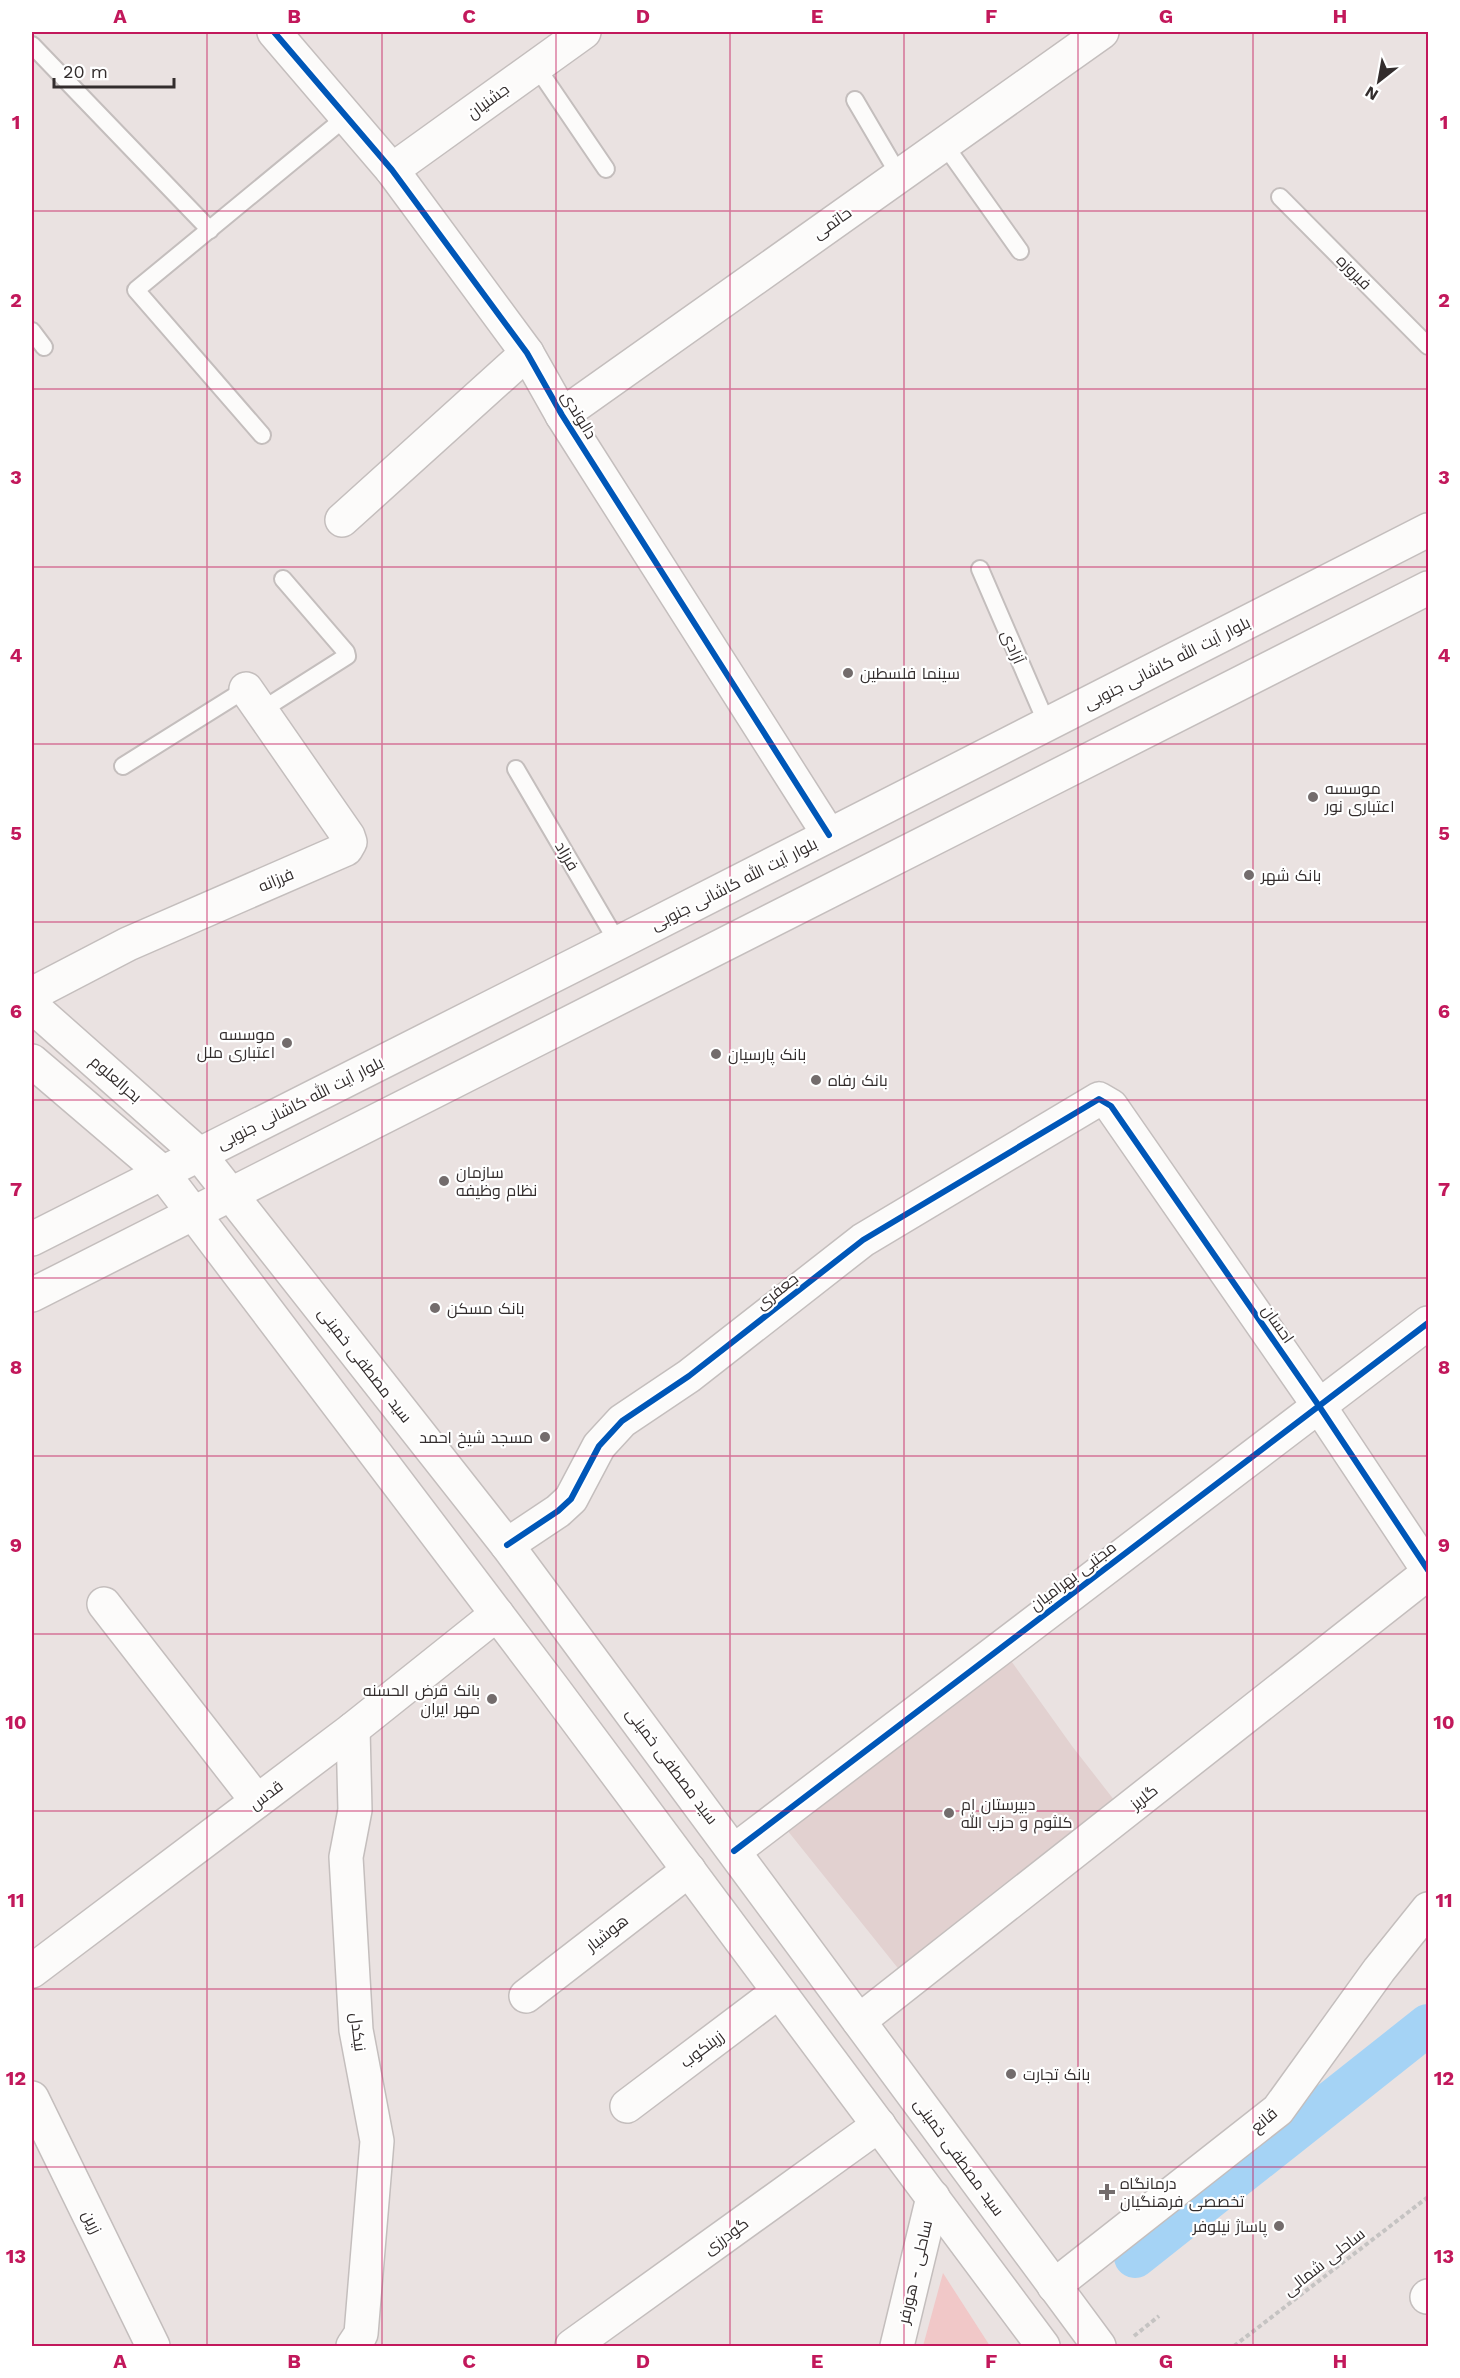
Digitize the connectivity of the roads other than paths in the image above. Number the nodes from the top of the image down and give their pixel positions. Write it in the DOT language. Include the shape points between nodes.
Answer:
graph roads {
  1 [pos="274,32"];
  2 [pos="584,32"];
  3 [pos="1102,32"];
  4 [pos="32,45"];
  5 [pos="536,66"];
  6 [pos="855,100"];
  7 [pos="346,117"];
  8 [pos="944,144"];
  9 [pos="606,169"];
  10 [pos="392,170"];
  11 [pos="899,176"];
  12 [pos="1280,197"];
  13 [pos="210,230"];
  14 [pos="1020,251"];
  15 [pos="32,331"];
  16 [pos="1428,346"];
  17 [pos="44,347"];
  18 [pos="527,353"];
  19 [pos="562,415"];
  20 [pos="262,435"];
  21 [pos="342,520"];
  22 [pos="1428,530"];
  23 [pos="980,569"];
  24 [pos="283,579"];
  25 [pos="1428,588"];
  26 [pos="254,700"];
  27 [pos="1047,724"];
  28 [pos="123,766"];
  29 [pos="516,769"];
  30 [pos="829,835"];
  31 [pos="618,943"];
  32 [pos="32,994"];
  33 [pos="32,1006"];
  34 [pos="32,1061"];
  35 [pos="1099,1099"];
  36 [pos="199,1154"];
  37 [pos="162,1172"];
  38 [pos="231,1195"];
  39 [pos="194,1213"];
  40 [pos="32,1239"];
  41 [pos="32,1295"];
  42 [pos="1428,1323"];
  43 [pos="1319,1406"];
  44 [pos="507,1545"];
  45 [pos="1428,1572"];
  46 [pos="104,1604"];
  47 [pos="497,1614"];
  48 [pos="353,1729"];
  49 [pos="257,1802"];
  50 [pos="734,1851"];
  51 [pos="689,1870"];
  52 [pos="1428,1909"];
  53 [pos="32,1971"];
  54 [pos="777,1992"];
  55 [pos="526,1996"];
  56 [pos="860,2021"];
  57 [pos="32,2098"];
  58 [pos="627,2106"];
  59 [pos="879,2125"];
  60 [pos="933,2198"];
  61 [pos="1009,2225"];
  62 [pos="973,2252"];
  63 [pos="1054,2286"];
  64 [pos="357,2340"];
  65 [pos="1114,2343"];
  66 [pos="153,2346"];
  67 [pos="572,2346"];
  68 [pos="897,2346"];
  69 [pos="1043,2346"];
  1 -- 7 [label="street, دالوندی"];
  2 -- 5 [label="street, جشنیان"];
  3 -- 8 [label="street, حاتمی"];
  4 -- 13 [label="lane"];
  5 -- 9 [label="lane"];
  5 -- 10 [label="street, جشنیان"];
  6 -- 11 [label="lane"];
  7 -- 10 [label="street, دالوندی"];
  7 -- 13 [label="lane"];
  8 -- 11 [label="street, حاتمی"];
  8 -- 14 [label="lane"];
  10 -- 18 [label="street, دالوندی"];
  11 -- 19 [label="street, حاتمی"];
  12 -- 16 [label="lane, فیروزه"];
  13 -- 20 [label="lane" via="136,290"];
  15 -- 17 [label="lane"];
  18 -- 19 [label="street, دالوندی"];
  18 -- 21 [label="street"];
  19 -- 30 [label="street, دالوندی"];
  22 -- 27 [label="street, بلوار آیت الله کاشانی جنوبی"];
  23 -- 27 [label="lane, آزادی"];
  24 -- 26 [label="lane" via="347,656"];
  25 -- 38 [label="street"];
  26 -- 28 [label="lane"];
  26 -- 32 [label="street, فرزانه" via="348,836 346,849 129,944"];
  27 -- 30 [label="street, بلوار آیت الله کاشانی جنوبی"];
  29 -- 31 [label="lane, فرزاد"];
  30 -- 31 [label="street, بلوار آیت الله کاشانی جنوبی"];
  31 -- 36 [label="street, بلوار آیت الله کاشانی جنوبی"];
  33 -- 36 [label="street, بحرالعلوم"];
  34 -- 37 [label="street"];
  35 -- 43 [label="street, احسان" via="1111,1106"];
  35 -- 44 [label="street, جعفری" via="863,1240 689,1377 622,1421 599,1446 571,1499"];
  36 -- 37 [label="street, بلوار آیت الله کاشانی جنوبی"];
  36 -- 38 [label="street, بحرالعلوم"];
  37 -- 39 [label="street"];
  37 -- 40 [label="street, بلوار آیت الله کاشانی جنوبی"];
  38 -- 39 [label="street"];
  38 -- 44 [label="street, سید مصطفی خمینی"];
  39 -- 41 [label="street"];
  39 -- 47 [label="street"];
  42 -- 43 [label="street, مجتبی بهرامیان"];
  43 -- 45 [label="street, احسان"];
  43 -- 50 [label="street, مجتبی بهرامیان"];
  44 -- 50 [label="street, سید مصطفی خمینی"];
  45 -- 56 [label="street, گلریز"];
  46 -- 49 [label="street"];
  47 -- 48 [label="street, قدس"];
  47 -- 51 [label="street"];
  48 -- 49 [label="street, قدس"];
  48 -- 64 [label="street, نیکدل" via="355,1810 346,1857 355,2018 377,2141"];
  49 -- 53 [label="street, قدس"];
  50 -- 56 [label="street, سید مصطفی خمینی"];
  51 -- 54 [label="street"];
  51 -- 55 [label="street, هوشیار"];
  52 -- 63 [label="street, قانع" via="1278,2110"];
  54 -- 58 [label="street, زرینکوب"];
  54 -- 59 [label="street"];
  56 -- 61 [label="street, سید مصطفی خمینی"];
  57 -- 66 [label="street, زرین"];
  59 -- 60 [label="street"];
  59 -- 67 [label="street, گودرزی"];
  60 -- 62 [label="street"];
  60 -- 68 [label="street, ساحلی - هورفر"];
  61 -- 62 [label="street"];
  61 -- 63 [label="street, سید مصطفی خمینی"];
  62 -- 69 [label="street"];
  63 -- 65 [label="street, سید مصطفی خمینی"];
}
